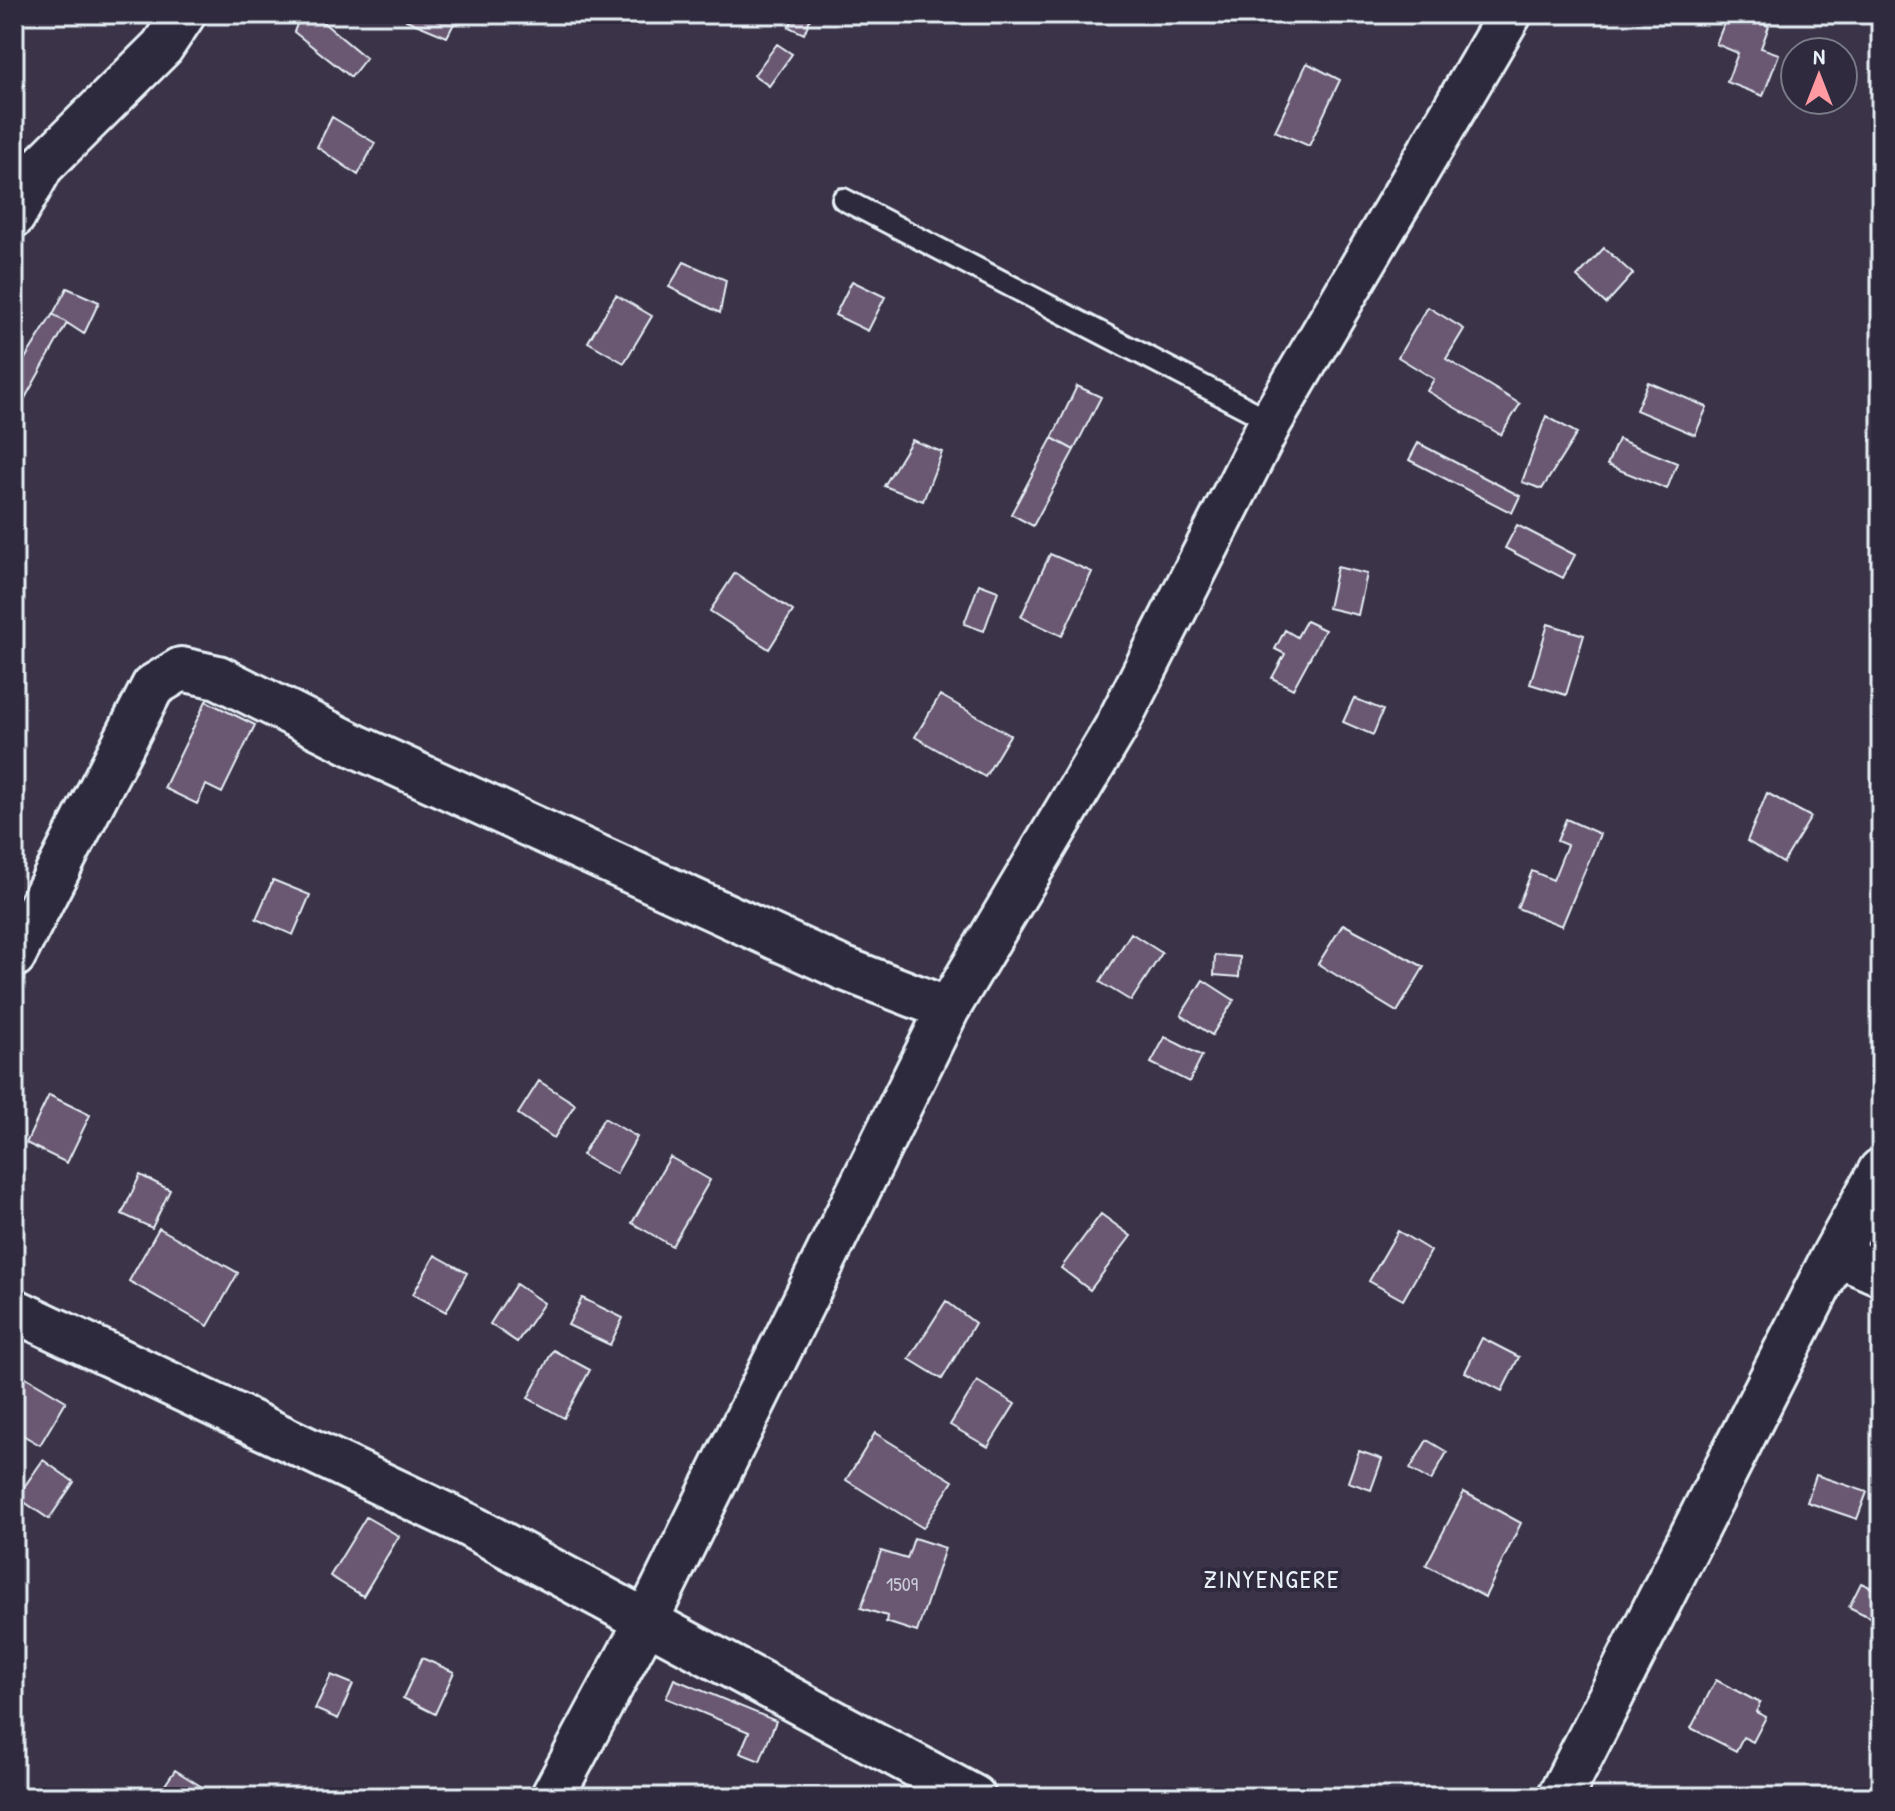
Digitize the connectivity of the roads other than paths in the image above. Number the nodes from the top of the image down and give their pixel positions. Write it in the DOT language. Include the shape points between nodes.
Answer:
graph roads {
  1 [pos="184,14"];
  2 [pos="1510,14"];
  3 [pos="843,199"];
  4 [pos="14,216"];
  5 [pos="1271,421"];
  6 [pos="14,956"];
  7 [pos="948,1009"];
  8 [pos="1881,1171"];
  9 [pos="1835,1254"];
  10 [pos="1881,1274"];
  11 [pos="14,1310"];
  12 [pos="646,1622"];
  13 [pos="552,1797"];
  14 [pos="974,1797"];
  15 [pos="1560,1797"];
  1 -- 4 [label="street" via="162,47 42,166"];
  2 -- 5 [label="street"];
  3 -- 5 [label="lane"];
  5 -- 7 [label="street" via="1115,729"];
  6 -- 7 [label="street" via="153,686 181,669 218,677 356,746 842,968"];
  7 -- 12 [label="street"];
  8 -- 9 [label="street"];
  9 -- 10 [label="street"];
  9 -- 15 [label="street"];
  11 -- 12 [label="street" via="466,1524"];
  12 -- 13 [label="street"];
  12 -- 14 [label="street"];
}
